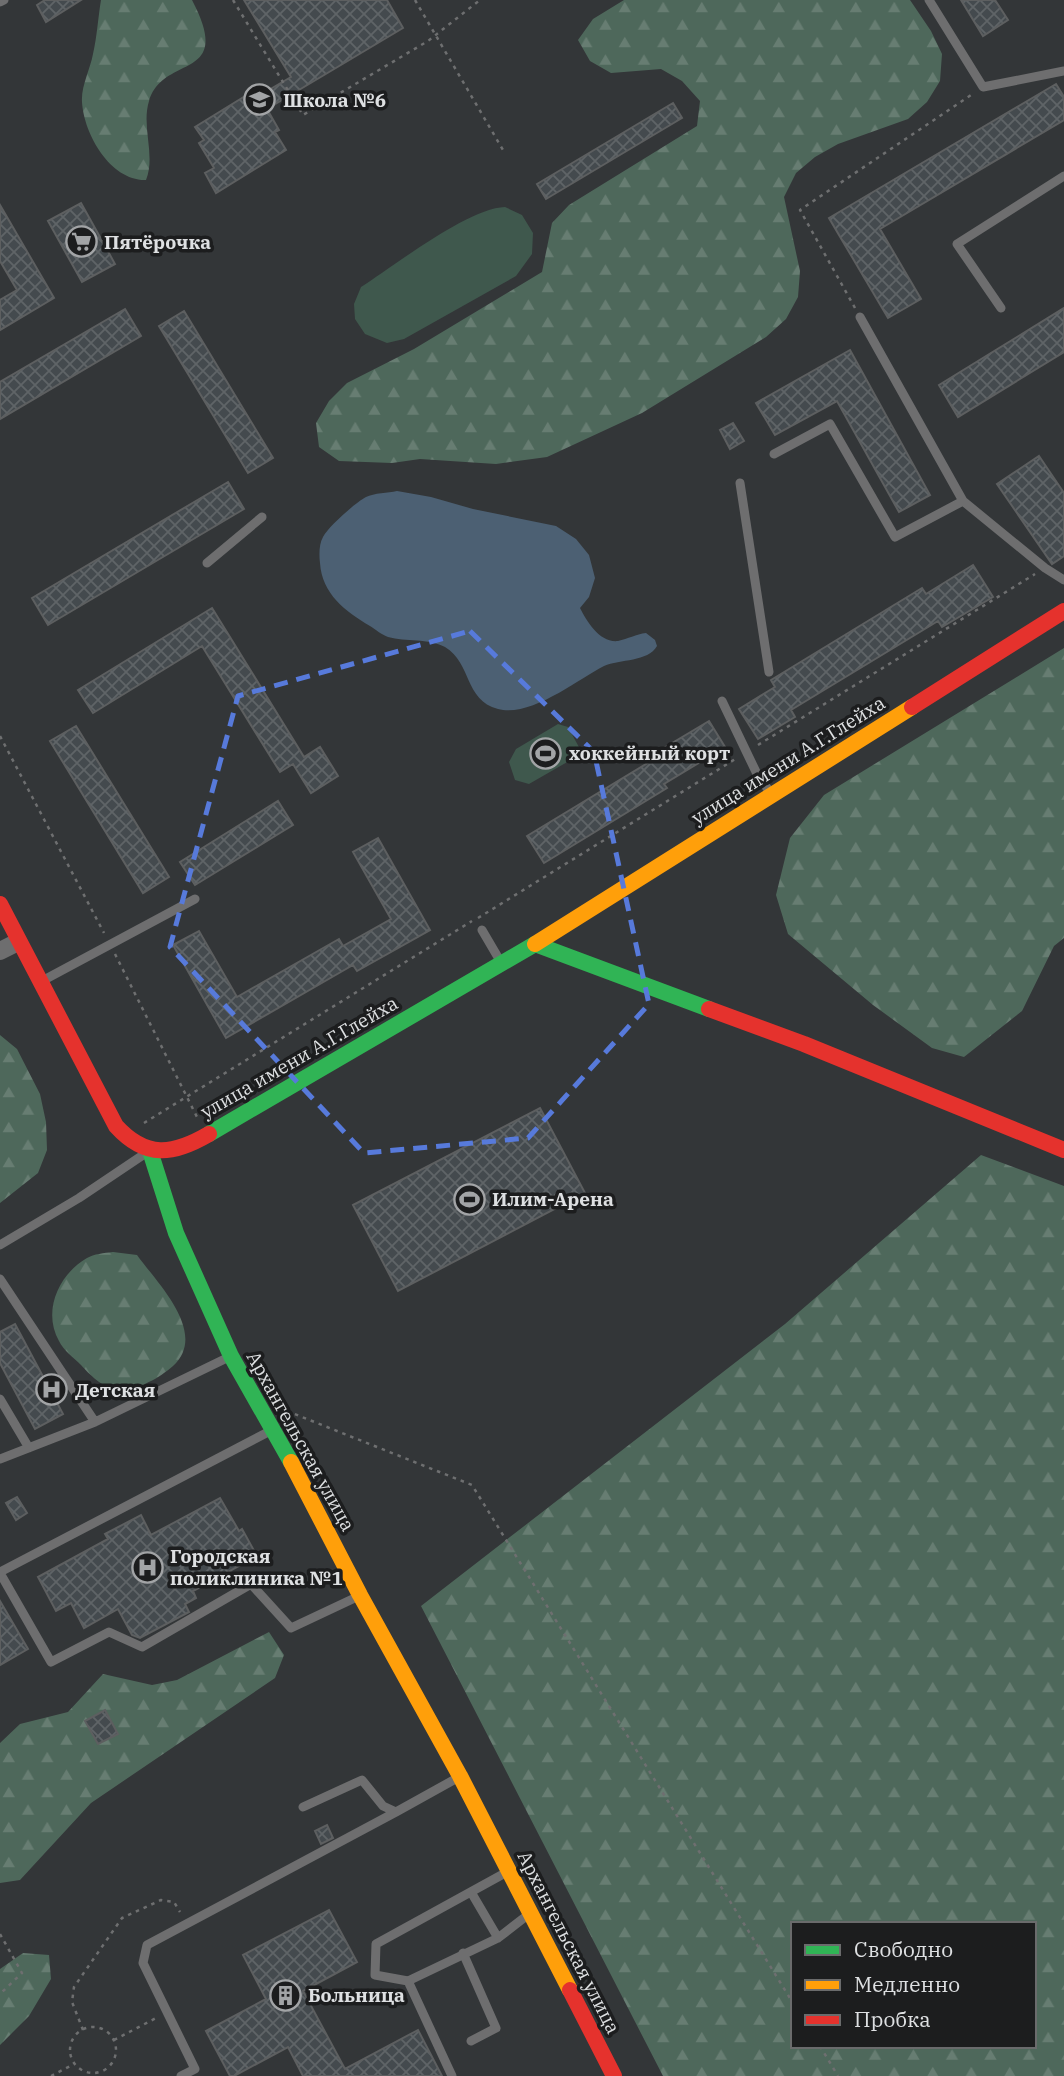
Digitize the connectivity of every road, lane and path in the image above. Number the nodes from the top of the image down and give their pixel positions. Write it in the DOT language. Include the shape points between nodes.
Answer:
graph roads {
  1 [pos="233,0"];
  2 [pos="415,0"];
  3 [pos="480,0"];
  4 [pos="929,0"];
  5 [pos="436,35"];
  6 [pos="1064,71"];
  7 [pos="983,87"];
  8 [pos="503,150"];
  9 [pos="1064,176"];
  10 [pos="1001,308"];
  11 [pos="860,317"];
  12 [pos="774,454"];
  13 [pos="740,483"];
  14 [pos="963,500"];
  15 [pos="262,517"];
  16 [pos="207,563"];
  17 [pos="1045,568"];
  18 [pos="1064,580"];
  19 [pos="1064,611"];
  20 [pos="769,672"];
  21 [pos="722,701"];
  22 [pos="748,751"];
  23 [pos="737,758"];
  24 [pos="772,795"];
  25 [pos="195,899"];
  26 [pos="0,904"];
  27 [pos="482,930"];
  28 [pos="18,942"];
  29 [pos="535,944"];
  30 [pos="0,951"];
  31 [pos="502,964"];
  32 [pos="40,982"];
  33 [pos="123,1135"];
  34 [pos="150,1150"];
  35 [pos="1064,1150"];
  36 [pos="0,1245"];
  37 [pos="0,1279"];
  38 [pos="231,1356"];
  39 [pos="0,1399"];
  40 [pos="281,1408"];
  41 [pos="95,1422"];
  42 [pos="274,1429"];
  43 [pos="29,1448"];
  44 [pos="0,1459"];
  45 [pos="0,1573"];
  46 [pos="360,1595"];
  47 [pos="460,1776"];
  48 [pos="303,1807"];
  49 [pos="396,1812"];
  50 [pos="509,1871"];
  51 [pos="471,1892"];
  52 [pos="530,1913"];
  53 [pos="188,1923"];
  54 [pos="0,1934"];
  55 [pos="498,1938"];
  56 [pos="463,1953"];
  57 [pos="408,1982"];
  58 [pos="0,1994"];
  59 [pos="791,2000"];
  60 [pos="167,2012"];
  61 [pos="83,2030"];
  62 [pos="114,2040"];
  63 [pos="471,2041"];
  64 [pos="821,2048"];
  65 [pos="75,2064"];
  66 [pos="103,2071"];
  67 [pos="51,2076"];
  68 [pos="105,2076"];
  69 [pos="181,2076"];
  70 [pos="452,2076"];
  71 [pos="614,2076"];
  72 [pos="838,2076"];
  1 -- 5 [label="path" via="303,115"];
  2 -- 5 [label="path"];
  3 -- 5 [label="path"];
  4 -- 7 [label="lane"];
  5 -- 8 [label="path"];
  6 -- 7 [label="lane"];
  7 -- 11 [label="path" via="800,210"];
  9 -- 10 [label="lane" via="957,244"];
  11 -- 14 [label="lane"];
  12 -- 14 [label="lane" via="830,424 895,537"];
  13 -- 20 [label="lane"];
  14 -- 17 [label="lane"];
  15 -- 16 [label="lane"];
  17 -- 18 [label="lane"];
  17 -- 22 [label="path"];
  19 -- 24 [label="street, улица имени А.Г.Глейха"];
  21 -- 24 [label="lane"];
  23 -- 33 [label="path"];
  24 -- 29 [label="street, улица имени А.Г.Глейха"];
  25 -- 32 [label="lane"];
  26 -- 28 [label="street"];
  27 -- 31 [label="lane"];
  28 -- 30 [label="street"];
  28 -- 32 [label="street"];
  29 -- 31 [label="street, улица имени А.Г.Глейха"];
  29 -- 35 [label="street" via="804,1044"];
  31 -- 34 [label="street, улица имени А.Г.Глейха" via="190,1145 172,1151"];
  32 -- 33 [label="street"];
  33 -- 34 [label="street"];
  34 -- 36 [label="lane"];
  34 -- 38 [label="street, Архангельская улица" via="176,1233"];
  37 -- 41 [label="lane"];
  38 -- 41 [label="lane"];
  38 -- 42 [label="street, Архангельская улица"];
  39 -- 43 [label="lane"];
  40 -- 59 [label="path" via="472,1485"];
  41 -- 43 [label="lane"];
  42 -- 45 [label="lane"];
  42 -- 46 [label="street, Архангельская улица"];
  43 -- 44 [label="lane"];
  45 -- 46 [label="lane" via="51,1662 109,1632 142,1647 251,1584 291,1628"];
  46 -- 47 [label="street, Архангельская улица"];
  47 -- 49 [label="lane"];
  47 -- 50 [label="street, Архангельская улица"];
  48 -- 49 [label="lane" via="362,1780 383,1806"];
  49 -- 53 [label="lane"];
  50 -- 51 [label="lane"];
  50 -- 52 [label="street, Архангельская улица"];
  51 -- 55 [label="lane"];
  51 -- 57 [label="lane" via="376,1944 375,1975"];
  52 -- 55 [label="lane"];
  52 -- 71 [label="street, Архангельская улица"];
  53 -- 60 [label="lane" via="147,1945 143,1963"];
  53 -- 61 [label="path" via="174,1902 161,1900 122,1918 74,1987 72,2002"];
  54 -- 58 [label="path" via="22,1973"];
  55 -- 56 [label="lane"];
  56 -- 57 [label="lane"];
  56 -- 63 [label="lane" via="496,2028"];
  57 -- 70 [label="lane"];
  60 -- 62 [label="path"];
  60 -- 69 [label="lane" via="195,2069"];
  61 -- 62 [label="path" via="97,2027"];
  61 -- 65 [label="path" via="70,2049"];
  62 -- 66 [label="path" via="114,2061"];
  64 -- 72 [label="path"];
  65 -- 66 [label="path" via="87,2073"];
  65 -- 67 [label="path"];
  66 -- 68 [label="path"];
}
